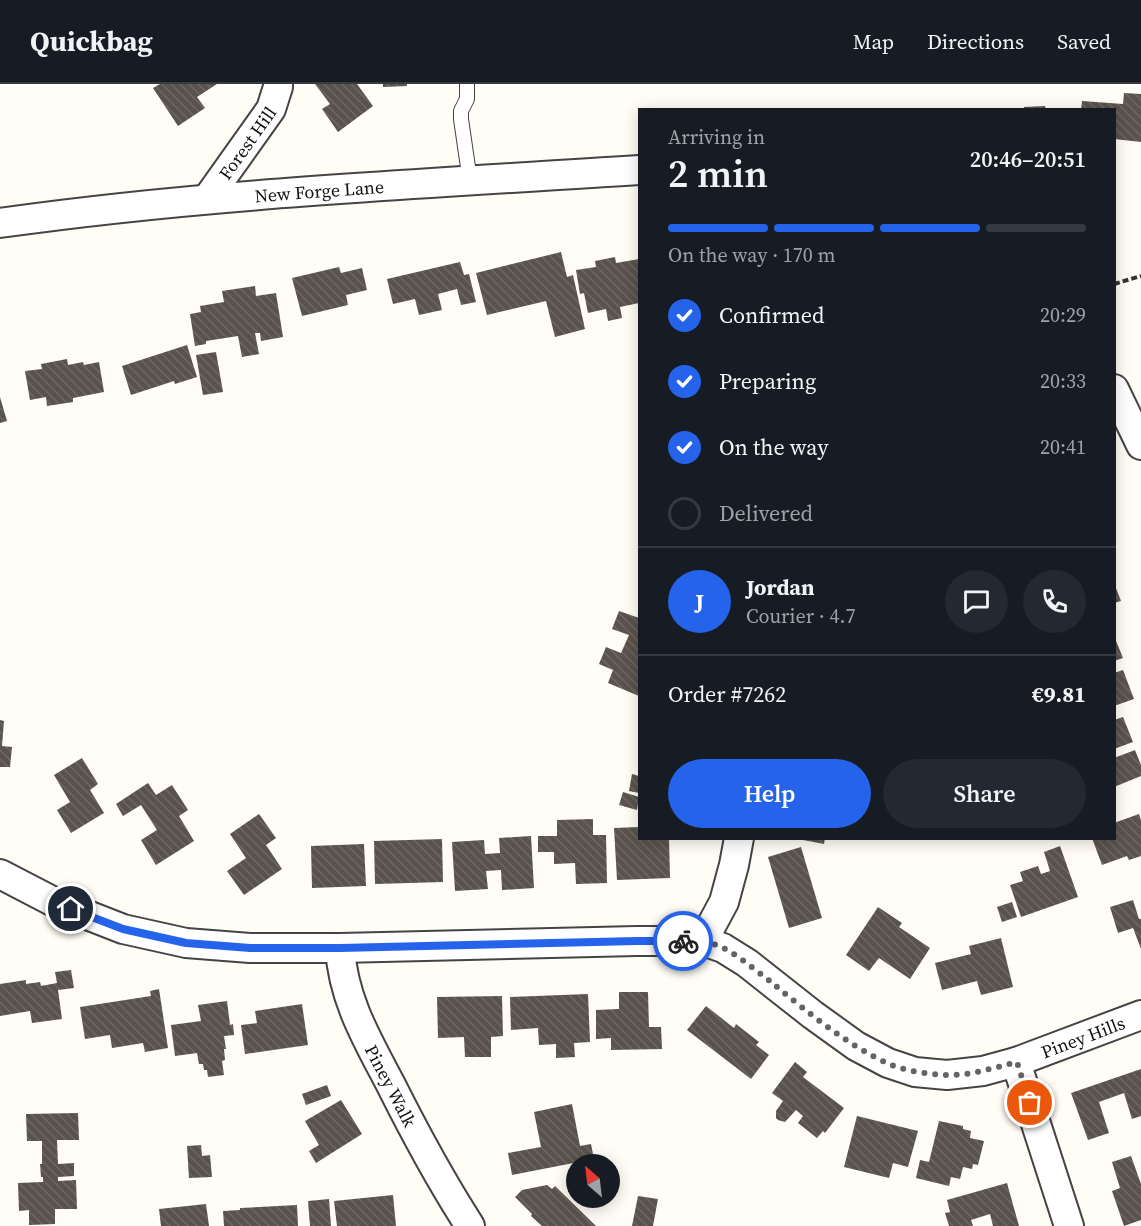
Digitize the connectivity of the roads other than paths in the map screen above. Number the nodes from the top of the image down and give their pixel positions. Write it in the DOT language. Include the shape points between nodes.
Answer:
graph roads {
  1 [pos="278,84"];
  2 [pos="467,84"];
  3 [pos="638,170"];
  4 [pos="470,181"];
  5 [pos="207,199"];
  6 [pos="0,223"];
  7 [pos="1116,393"];
  8 [pos="1141,445"];
  9 [pos="739,840"];
  10 [pos="0,874"];
  11 [pos="703,941"];
  12 [pos="340,948"];
  13 [pos="1141,1015"];
  14 [pos="1017,1062"];
  15 [pos="467,1221"];
  16 [pos="1069,1226"];
  1 -- 5 [label="street, Forest Hill" via="271,109"];
  2 -- 4 [label="lane" via="461,119"];
  3 -- 4 [label="street, New Forge Lane"];
  4 -- 5 [label="street, New Forge Lane"];
  5 -- 6 [label="street, New Forge Lane"];
  7 -- 8 [label="street"];
  9 -- 11 [label="street" via="724,902"];
  10 -- 12 [label="street, Piney Hills" via="54,902 123,929 186,943 239,948"];
  11 -- 12 [label="street, Piney Hills"];
  11 -- 14 [label="street, Piney Hills" via="747,963 813,1016 888,1063 946,1075"];
  12 -- 15 [label="street, Piney Walk" via="345,985 357,1020"];
  13 -- 14 [label="street, Piney Hills"];
  14 -- 16 [label="street"];
}
